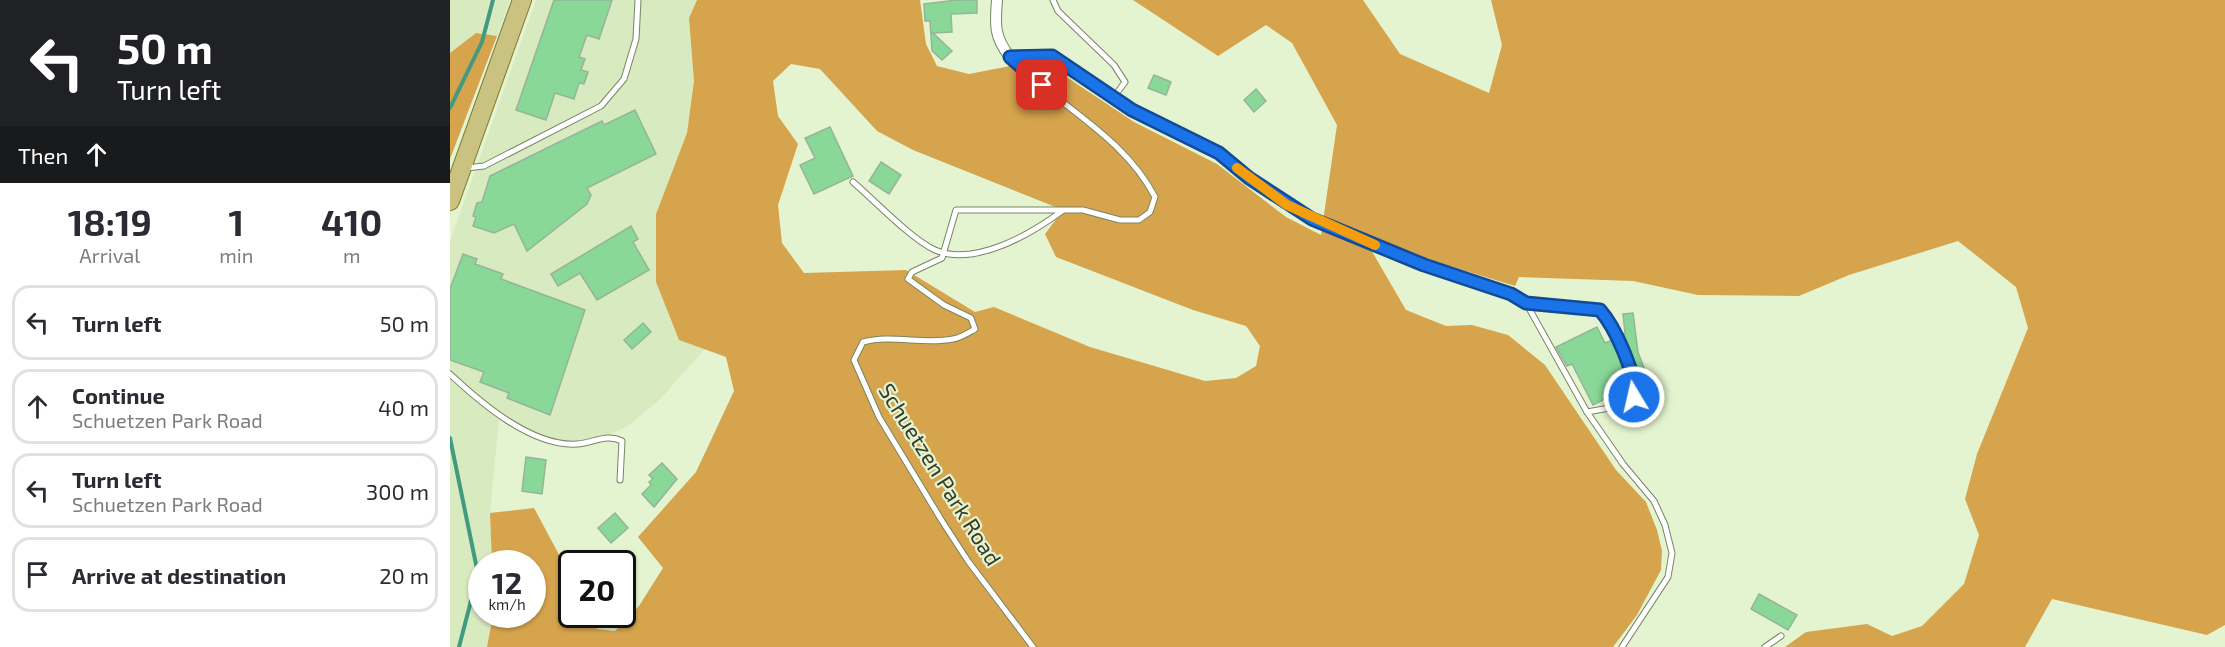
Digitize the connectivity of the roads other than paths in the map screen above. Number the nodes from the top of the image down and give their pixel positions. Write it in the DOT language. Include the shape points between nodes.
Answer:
graph roads {
  1 [pos="522,0"];
  2 [pos="638,0"];
  3 [pos="997,0"];
  4 [pos="1053,0"];
  5 [pos="1010,57"];
  6 [pos="1114,97"];
  7 [pos="461,169"];
  8 [pos="853,182"];
  9 [pos="451,195"];
  10 [pos="1063,210"];
  11 [pos="944,253"];
  12 [pos="1526,303"];
  13 [pos="450,374"];
  14 [pos="1587,412"];
  15 [pos="621,480"];
  16 [pos="1781,636"];
  17 [pos="1033,647"];
  18 [pos="1622,647"];
  19 [pos="1765,647"];
  1 -- 7 [label="main road"];
  2 -- 7 [label="lane" via="636,39 624,79 601,106 483,166"];
  3 -- 5 [label="street" via="998,42"];
  4 -- 6 [label="lane" via="1058,11 1114,65 1125,82"];
  5 -- 6 [label="lane" via="1052,56"];
  5 -- 10 [label="lane" via="1120,151 1145,178 1155,197 1150,212 1139,220"];
  6 -- 12 [label="lane" via="1219,153 1249,178 1312,219"];
  7 -- 9 [label="main road"];
  8 -- 11 [label="lane" via="925,243"];
  10 -- 11 [label="lane, Schuetzen Park Road" via="1039,228 993,249"];
  10 -- 11 [label="lane" via="956,210"];
  11 -- 17 [label="lane, Schuetzen Park Road" via="935,262 912,272 908,279 944,305 971,318 975,329 955,339 916,342 878,338 863,342 854,360 879,417 942,521"];
  12 -- 14 [label="lane"];
  12 -- 14 [label="lane" via="1590,307 1600,310 1609,320 1635,384 1634,397 1620,408"];
  13 -- 15 [label="lane" via="492,410 543,438 577,444 610,436 621,441"];
  14 -- 18 [label="lane" via="1654,501 1672,553 1668,577"];
  16 -- 19 [label="lane"];
}
